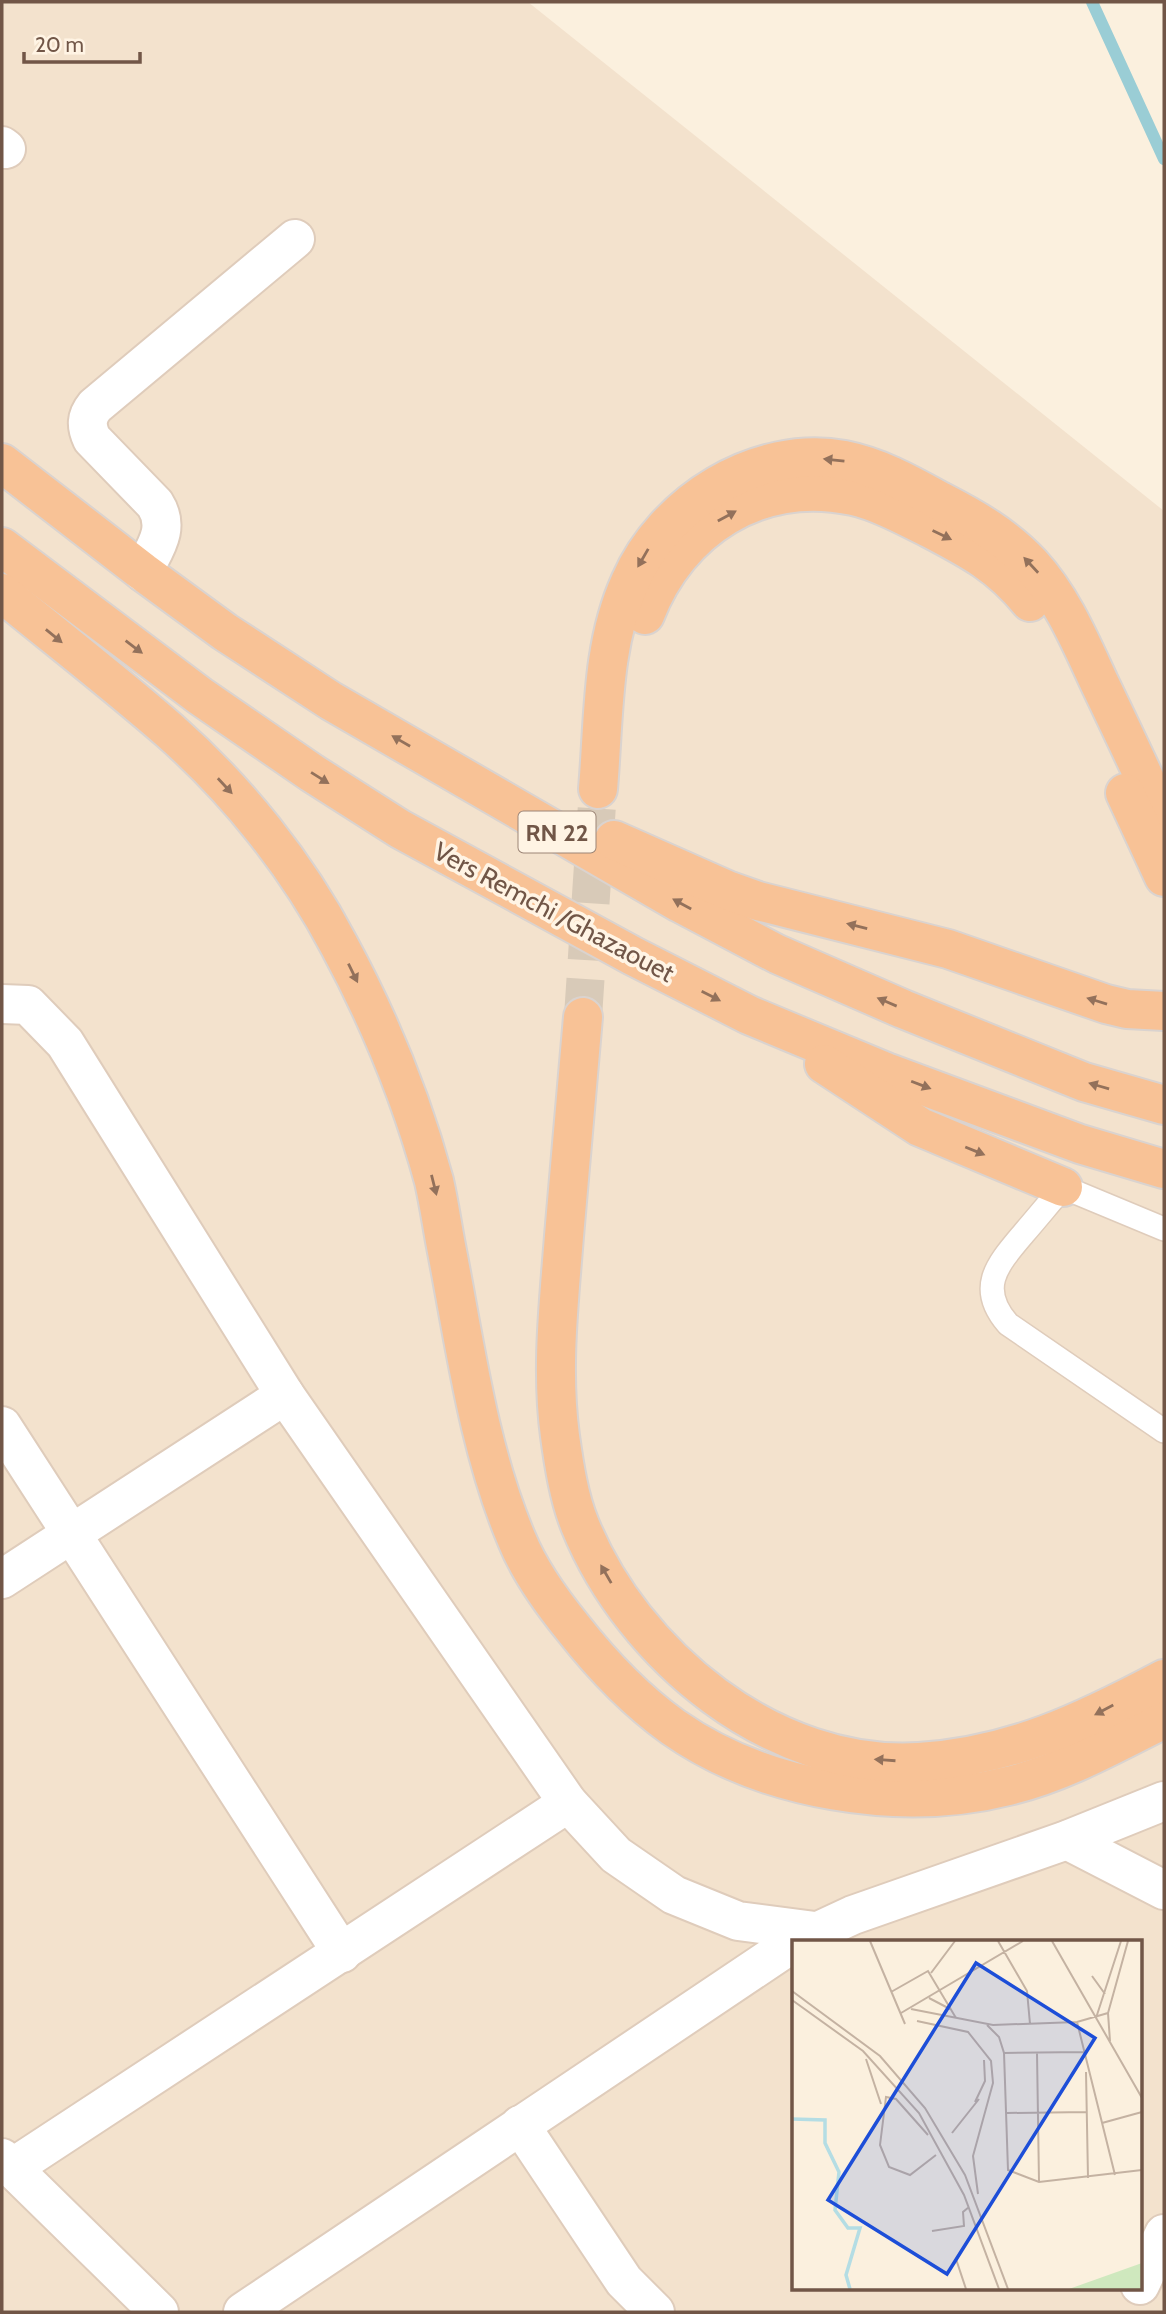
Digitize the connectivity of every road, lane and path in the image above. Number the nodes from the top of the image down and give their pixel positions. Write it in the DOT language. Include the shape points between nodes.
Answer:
graph roads {
  1 [pos="295,239"];
  2 [pos="2,463"];
  3 [pos="2,547"];
  4 [pos="143,572"];
  5 [pos="2,593"];
  6 [pos="435,761"];
  7 [pos="1164,821"];
  8 [pos="1164,877"];
  9 [pos="2,1004"];
  10 [pos="1164,1011"];
  11 [pos="749,1014"];
  12 [pos="583,1017"];
  13 [pos="1164,1105"];
  14 [pos="1164,1169"];
  15 [pos="1063,1186"];
  16 [pos="1164,1229"];
  17 [pos="556,1332"];
  18 [pos="285,1395"];
  19 [pos="2,1426"];
  20 [pos="1164,1431"];
  21 [pos="71,1534"];
  22 [pos="2,1579"];
  23 [pos="1164,1679"];
  24 [pos="1164,1719"];
  25 [pos="718,1753"];
  26 [pos="1164,1801"];
  27 [pos="568,1804"];
  28 [pos="1067,1840"];
  29 [pos="1157,1881"];
  30 [pos="802,1938"];
  31 [pos="792,1945"];
  32 [pos="342,1953"];
  33 [pos="520,2125"];
  34 [pos="7,2163"];
  35 [pos="1164,2234"];
  36 [pos="1142,2280"];
  37 [pos="1137,2290"];
  38 [pos="159,2312"];
  39 [pos="243,2312"];
  40 [pos="655,2312"];
  41 [pos="1126,2312"];
  1 -- 4 [label="street" via="89,413 92,439 160,513 162,534"];
  2 -- 4 [label="highway, RN 22"];
  3 -- 11 [label="highway, Vers Remchi /Ghazaouet / RN 22, one-way" via="200,696 400,829 632,956"];
  6 -- 4 [label="highway, RN 22, one-way" via="331,701"];
  5 -- 25 [label="highway, one-way" via="190,751 290,864 338,941 404,1090 434,1182 480,1417 518,1542 546,1594 590,1651 631,1693 676,1729"];
  10 -- 6 [label="highway, one-way" via="1106,1004 948,949 727,890"];
  13 -- 6 [label="highway, RN 22, one-way" via="1084,1082 777,954"];
  7 -- 8 [label="highway, one-way" via="1047,583 983,523 889,473 840,460 804,458 766,463 735,475 707,492 652,541 631,579 608,656 598,789 640,626 655,587 672,562 697,536 750,504 800,492 827,492 878,503 962,545 1020,590 1055,640"];
  9 -- 18 [label="street" via="28,1005 65,1043"];
  11 -- 14 [label="highway, Vers Remchi /Ghazaouet / RN 22, one-way" via="886,1072 1080,1144"];
  11 -- 15 [label="highway, one-way" via="920,1127"];
  12 -- 17 [label="highway"];
  15 -- 16 [label="lane"];
  15 -- 20 [label="lane" via="997,1265 994,1301 1009,1324"];
  23 -- 17 [label="highway, one-way" via="1046,1737 961,1758 916,1762 856,1758 814,1749 760,1723 708,1693 666,1655 629,1612 605,1573 580,1525 569,1484 556,1390"];
  17 -- 25 [label="highway" via="539,1440 549,1506 580,1581 609,1624"];
  18 -- 21 [label="street"];
  18 -- 27 [label="street"];
  19 -- 21 [label="street"];
  21 -- 22 [label="street"];
  21 -- 32 [label="street"];
  24 -- 25 [label="highway" via="1057,1770 1021,1782 918,1799 811,1787"];
  26 -- 28 [label="street"];
  27 -- 30 [label="street" via="616,1855 674,1895 738,1921"];
  27 -- 32 [label="street"];
  28 -- 29 [label="street"];
  28 -- 30 [label="street" via="853,1915"];
  31 -- 33 [label="street"];
  32 -- 34 [label="street"];
  33 -- 39 [label="street"];
  33 -- 40 [label="street" via="624,2281"];
  34 -- 38 [label="street"];
  35 -- 36 [label="street"];
  37 -- 41 [label="street"];
}
